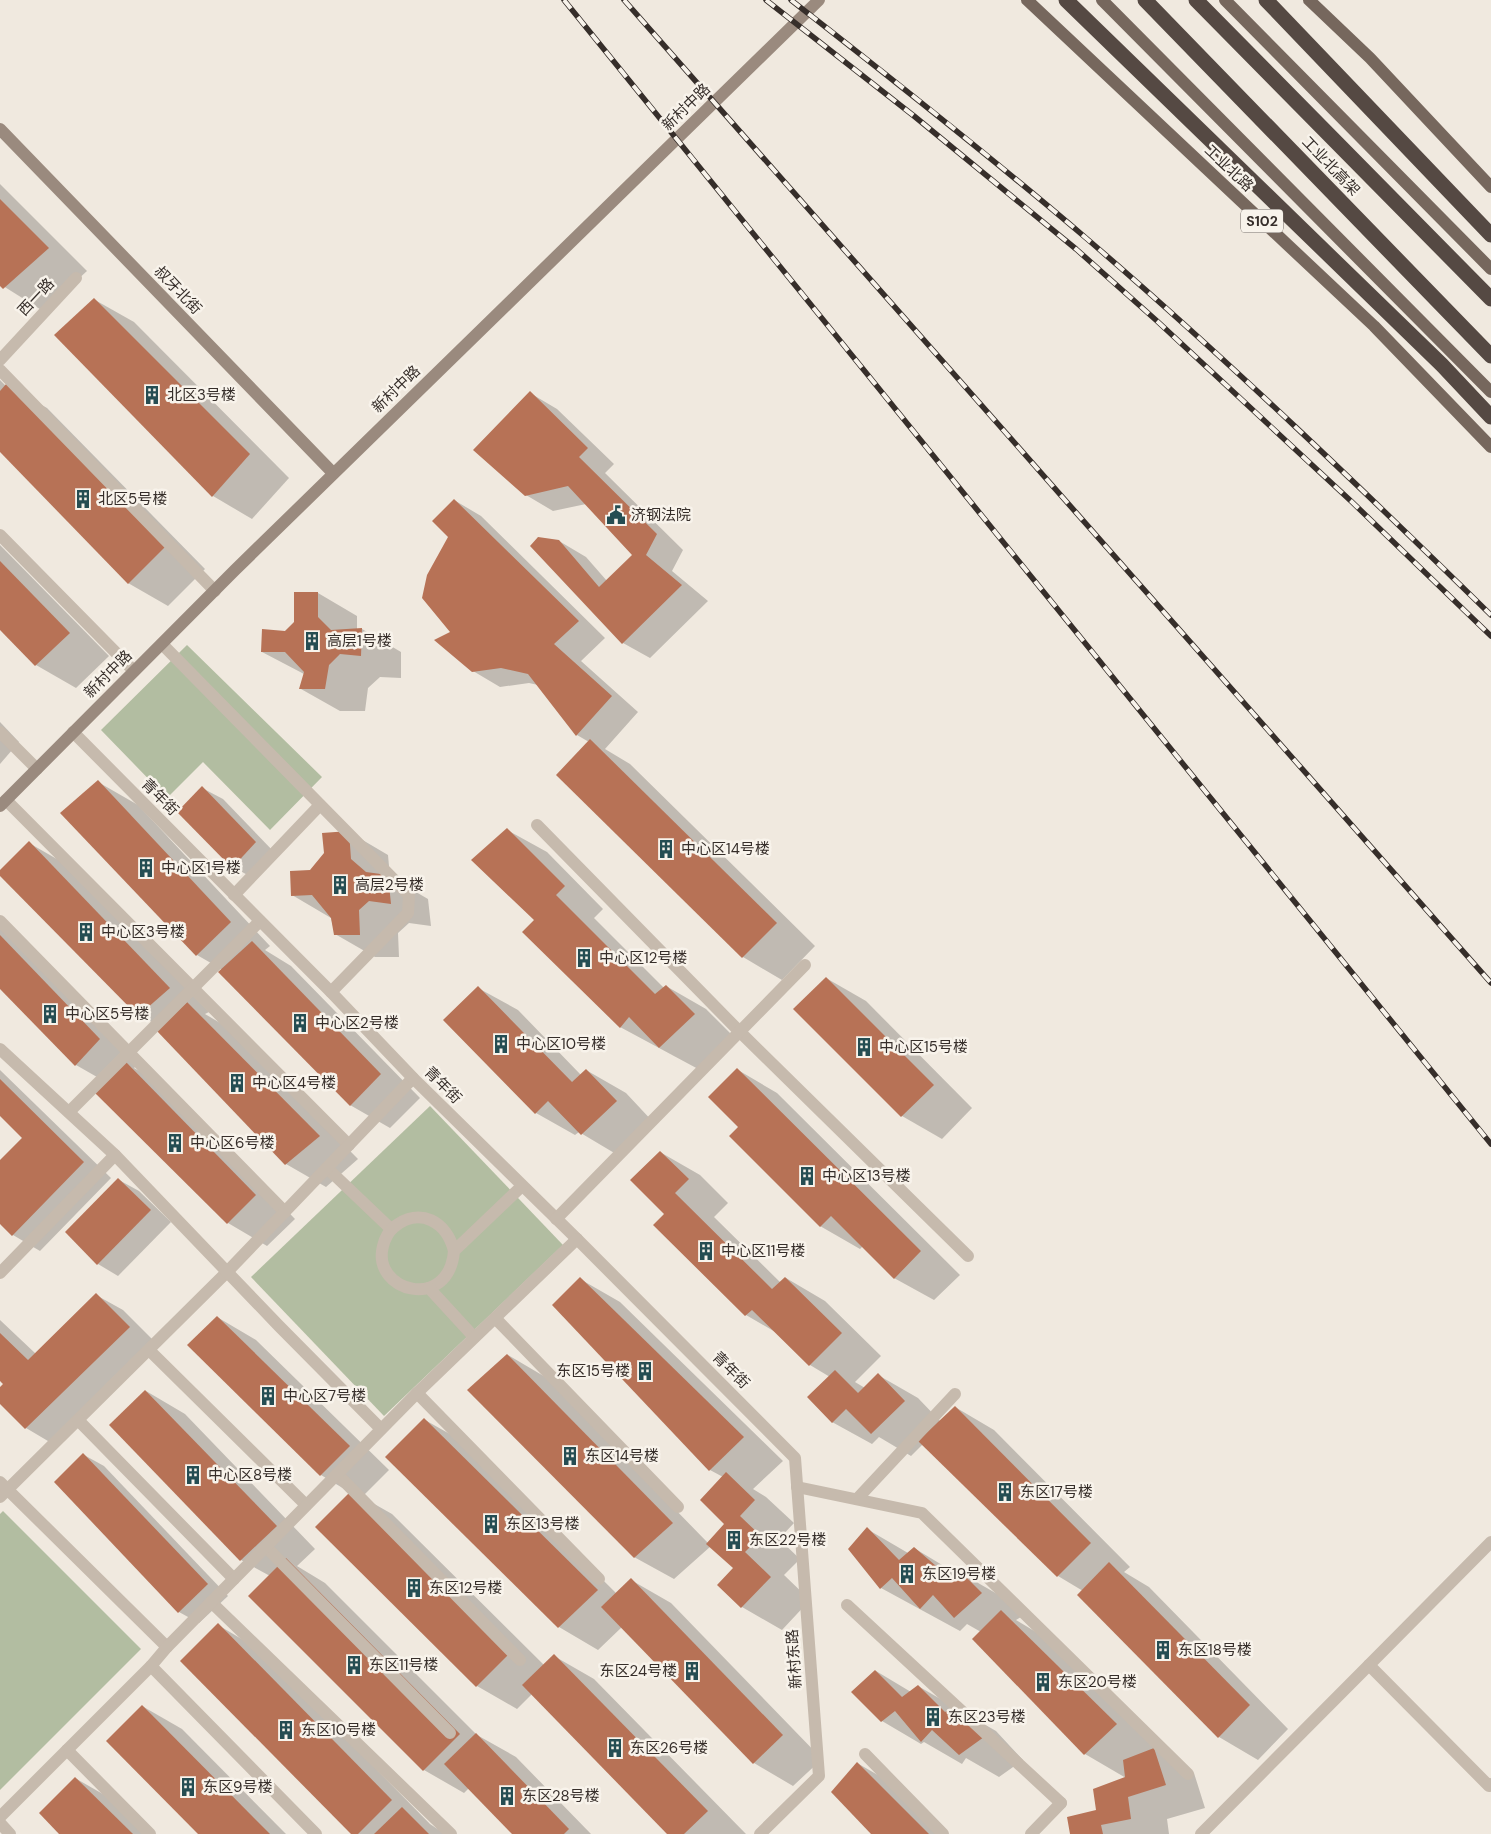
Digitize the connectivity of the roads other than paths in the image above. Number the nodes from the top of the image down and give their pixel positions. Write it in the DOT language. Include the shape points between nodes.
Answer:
graph roads {
  1 [pos="819,0"];
  2 [pos="1026,0"];
  3 [pos="1066,0"];
  4 [pos="1102,0"];
  5 [pos="1145,0"];
  6 [pos="1196,0"];
  7 [pos="1226,0"];
  8 [pos="1266,0"];
  9 [pos="1310,0"];
  10 [pos="0,129"];
  11 [pos="1491,187"];
  12 [pos="1491,235"];
  13 [pos="1491,269"];
  14 [pos="76,278"];
  15 [pos="1491,299"];
  16 [pos="1491,356"];
  17 [pos="0,360"];
  18 [pos="0,370"];
  19 [pos="1491,392"];
  20 [pos="1491,417"];
  21 [pos="1491,447"];
  22 [pos="333,473"];
  23 [pos="0,535"];
  24 [pos="215,590"];
  25 [pos="162,644"];
  26 [pos="134,671"];
  27 [pos="0,732"];
  28 [pos="73,732"];
  29 [pos="37,769"];
  30 [pos="3,803"];
  31 [pos="320,805"];
  32 [pos="537,826"];
  33 [pos="234,895"];
  34 [pos="0,921"];
  35 [pos="260,921"];
  36 [pos="805,966"];
  37 [pos="193,989"];
  38 [pos="330,992"];
  39 [pos="739,1031"];
  40 [pos="0,1049"];
  41 [pos="130,1054"];
  42 [pos="413,1078"];
  43 [pos="69,1112"];
  44 [pos="349,1145"];
  45 [pos="115,1155"];
  46 [pos="327,1168"];
  47 [pos="522,1186"];
  48 [pos="284,1212"];
  49 [pos="556,1219"];
  50 [pos="391,1228"];
  51 [pos="577,1239"];
  52 [pos="454,1251"];
  53 [pos="968,1256"];
  54 [pos="228,1271"];
  55 [pos="0,1273"];
  56 [pos="428,1288"];
  57 [pos="495,1318"];
  58 [pos="474,1337"];
  59 [pos="148,1350"];
  60 [pos="417,1393"];
  61 [pos="955,1394"];
  62 [pos="78,1420"];
  63 [pos="381,1429"];
  64 [pos="795,1458"];
  65 [pos="336,1474"];
  66 [pos="797,1487"];
  67 [pos="3,1489"];
  68 [pos="857,1499"];
  69 [pos="306,1505"];
  70 [pos="678,1507"];
  71 [pos="1491,1542"];
  72 [pos="266,1547"];
  73 [pos="234,1579"];
  74 [pos="599,1579"];
  75 [pos="211,1602"];
  76 [pos="847,1605"];
  77 [pos="167,1647"];
  78 [pos="520,1660"];
  79 [pos="1369,1665"];
  80 [pos="152,1666"];
  81 [pos="450,1733"];
  82 [pos="67,1750"];
  83 [pos="865,1754"];
  84 [pos="1188,1774"];
  85 [pos="1491,1784"];
  86 [pos="0,1817"];
  87 [pos="0,1824"];
  88 [pos="10,1834"];
  89 [pos="150,1834"];
  90 [pos="316,1834"];
  91 [pos="451,1834"];
  92 [pos="760,1834"];
  93 [pos="943,1834"];
  94 [pos="1030,1834"];
  95 [pos="1201,1834"];
  1 -- 22 [label="street, 新村中路"];
  2 -- 21 [label="main road, 工业北路 / S102" via="1374,326"];
  3 -- 20 [label="highway" via="1442,365"];
  4 -- 19 [label="main road, 工业北路 / S102"];
  5 -- 16 [label="highway, 工业北高架"];
  6 -- 15 [label="highway, 工业北高架"];
  7 -- 13 [label="main road"];
  8 -- 12 [label="highway"];
  9 -- 11 [label="main road" via="1370,58"];
  10 -- 22 [label="street, 叔牙北街"];
  14 -- 17 [label="street, 西一路"];
  18 -- 24 [label="street"];
  22 -- 24 [label="street, 新村中路"];
  23 -- 26 [label="street"];
  24 -- 25 [label="street, 新村中路"];
  25 -- 26 [label="street, 新村中路"];
  25 -- 31 [label="street"];
  26 -- 28 [label="street, 新村中路"];
  27 -- 29 [label="street"];
  28 -- 29 [label="street, 新村中路"];
  28 -- 33 [label="street, 青年街"];
  29 -- 30 [label="street, 新村中路"];
  30 -- 37 [label="street"];
  31 -- 33 [label="street"];
  31 -- 38 [label="street" via="409,895 408,913"];
  32 -- 39 [label="street"];
  33 -- 35 [label="street, 青年街"];
  34 -- 41 [label="street"];
  35 -- 37 [label="street"];
  35 -- 38 [label="street, 青年街"];
  36 -- 39 [label="street"];
  37 -- 41 [label="street"];
  37 -- 44 [label="street"];
  38 -- 42 [label="street, 青年街"];
  39 -- 49 [label="street"];
  39 -- 53 [label="street"];
  40 -- 43 [label="street"];
  41 -- 43 [label="street"];
  41 -- 48 [label="street"];
  42 -- 44 [label="street"];
  42 -- 47 [label="street, 青年街"];
  43 -- 45 [label="street"];
  44 -- 46 [label="street"];
  45 -- 54 [label="street"];
  45 -- 55 [label="street"];
  46 -- 48 [label="street"];
  46 -- 50 [label="street"];
  47 -- 49 [label="street, 青年街"];
  47 -- 52 [label="street"];
  48 -- 54 [label="street"];
  49 -- 51 [label="street, 青年街"];
  50 -- 52 [label="street" via="412,1218 424,1217 435,1221 445,1229"];
  50 -- 56 [label="street" via="382,1250 382,1262 387,1272 405,1287 416,1290"];
  51 -- 57 [label="street"];
  51 -- 64 [label="street, 青年街"];
  52 -- 56 [label="street" via="448,1274"];
  54 -- 59 [label="street"];
  54 -- 63 [label="street"];
  56 -- 58 [label="street"];
  57 -- 58 [label="street"];
  57 -- 70 [label="street"];
  58 -- 60 [label="street"];
  59 -- 62 [label="street"];
  59 -- 69 [label="street"];
  60 -- 63 [label="street"];
  60 -- 74 [label="street"];
  61 -- 68 [label="street"];
  62 -- 67 [label="street"];
  62 -- 73 [label="street"];
  63 -- 65 [label="street"];
  64 -- 66 [label="street, 新村东路"];
  65 -- 69 [label="street"];
  65 -- 78 [label="street"];
  66 -- 68 [label="street"];
  66 -- 92 [label="street, 新村东路" via="819,1776"];
  67 -- 77 [label="street"];
  68 -- 84 [label="street" via="922,1513"];
  69 -- 72 [label="street"];
  71 -- 79 [label="street"];
  72 -- 73 [label="street"];
  72 -- 81 [label="street"];
  73 -- 75 [label="street"];
  75 -- 77 [label="street"];
  75 -- 91 [label="street"];
  76 -- 94 [label="street" via="1060,1804"];
  77 -- 80 [label="street"];
  79 -- 85 [label="street" via="1489,1786"];
  79 -- 95 [label="street"];
  80 -- 82 [label="street"];
  80 -- 90 [label="street"];
  82 -- 86 [label="street"];
  82 -- 89 [label="street"];
  83 -- 93 [label="street"];
  87 -- 88 [label="street"];
}
